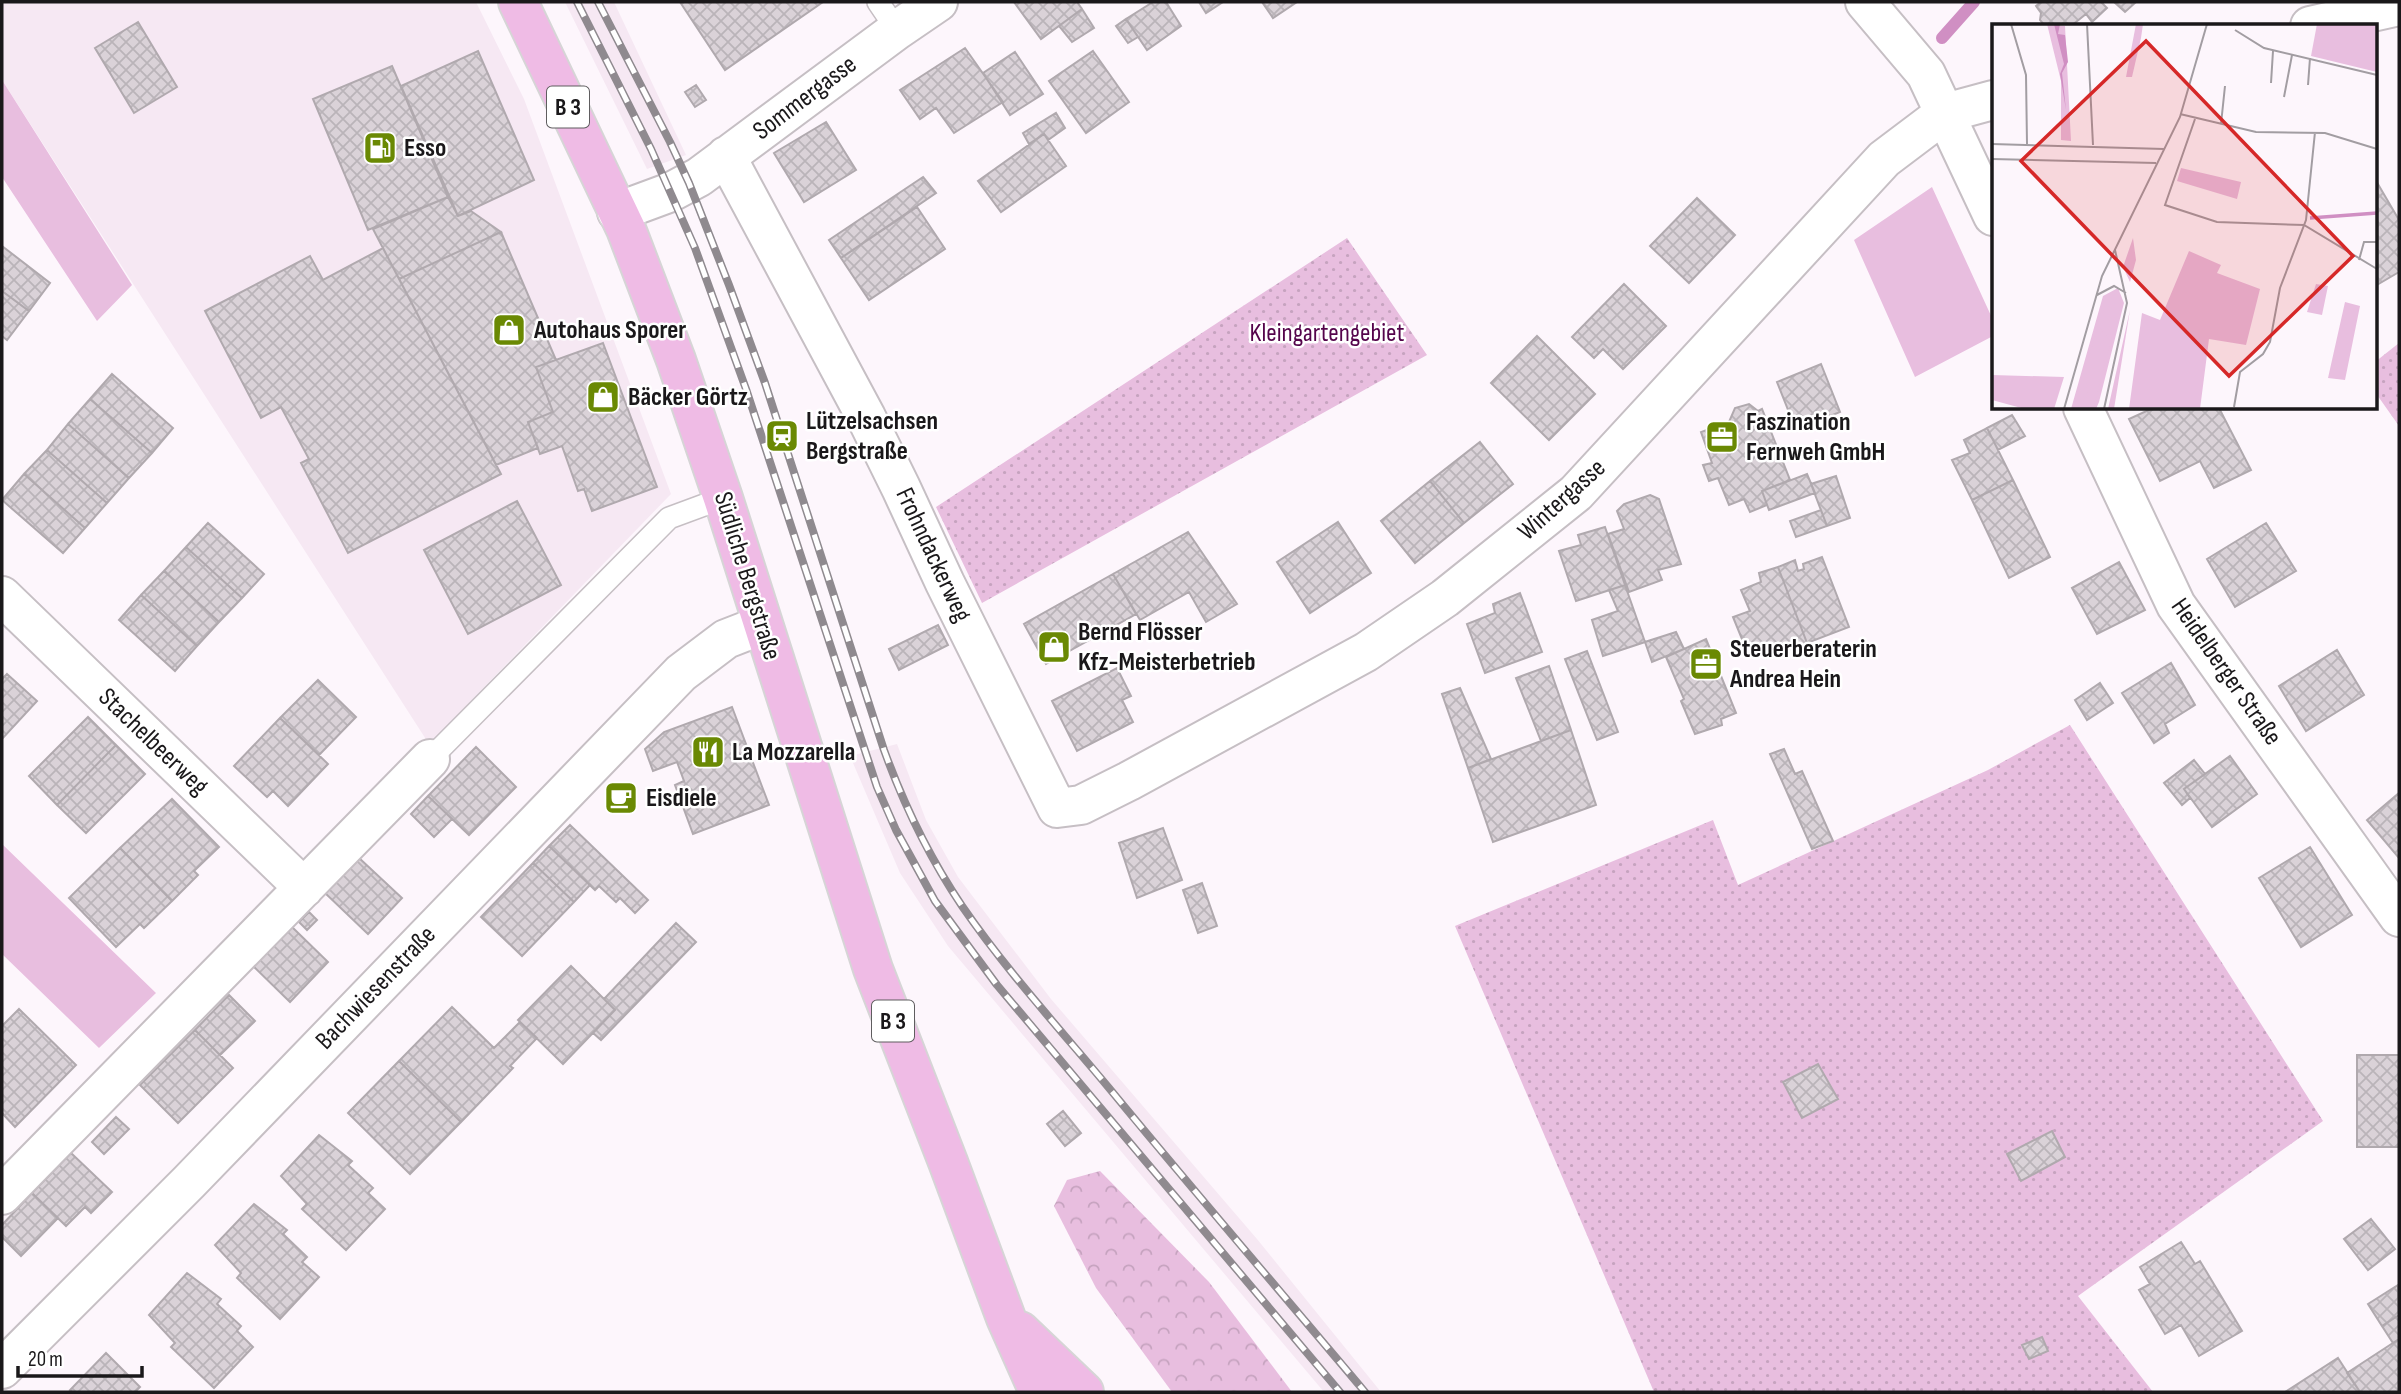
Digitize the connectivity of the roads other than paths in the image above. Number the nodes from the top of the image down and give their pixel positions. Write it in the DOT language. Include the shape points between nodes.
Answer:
graph roads {
  1 [pos="518,2"];
  2 [pos="938,2"];
  3 [pos="1865,2"];
  4 [pos="2399,6"];
  5 [pos="888,16"];
  6 [pos="2319,24"];
  7 [pos="1992,100"];
  8 [pos="1945,113"];
  9 [pos="726,156"];
  10 [pos="1992,214"];
  11 [pos="622,220"];
  12 [pos="2085,410"];
  13 [pos="723,498"];
  14 [pos="2,596"];
  15 [pos="762,625"];
  16 [pos="430,759"];
  17 [pos="1056,808"];
  18 [pos="304,888"];
  19 [pos="2399,917"];
  20 [pos="2,1195"];
  21 [pos="1006,1318"];
  22 [pos="2,1369"];
  23 [pos="1039,1392"];
  24 [pos="1084,1392"];
  1 -- 11 [label="main road, Südliche Bergstraße / B 3"];
  2 -- 5 [label="street, Sommergasse"];
  3 -- 8 [label="street" via="1926,75"];
  4 -- 6 [label="street"];
  5 -- 9 [label="street, Sommergasse"];
  7 -- 8 [label="street, Wintergasse"];
  8 -- 10 [label="street"];
  8 -- 17 [label="street, Wintergasse" via="1884,159 1576,494 1445,598 1366,652 1129,781 1081,805"];
  9 -- 11 [label="street, Sommergasse" via="699,177"];
  9 -- 17 [label="street, Frohndackerweg" via="872,429"];
  11 -- 13 [label="main road, Südliche Bergstraße / B 3"];
  12 -- 19 [label="street, Heidelberger Straße" via="2176,605"];
  13 -- 15 [label="main road, Südliche Bergstraße / B 3"];
  13 -- 16 [label="lane" via="669,518"];
  14 -- 18 [label="street, Stachelbeerweg"];
  15 -- 21 [label="main road, Südliche Bergstraße / B 3" via="873,970"];
  15 -- 22 [label="street, Bachwiesenstraße" via="726,639 681,673"];
  16 -- 18 [label="street"];
  18 -- 20 [label="street"];
  21 -- 23 [label="main road, B 3"];
  21 -- 24 [label="main road"];
}
